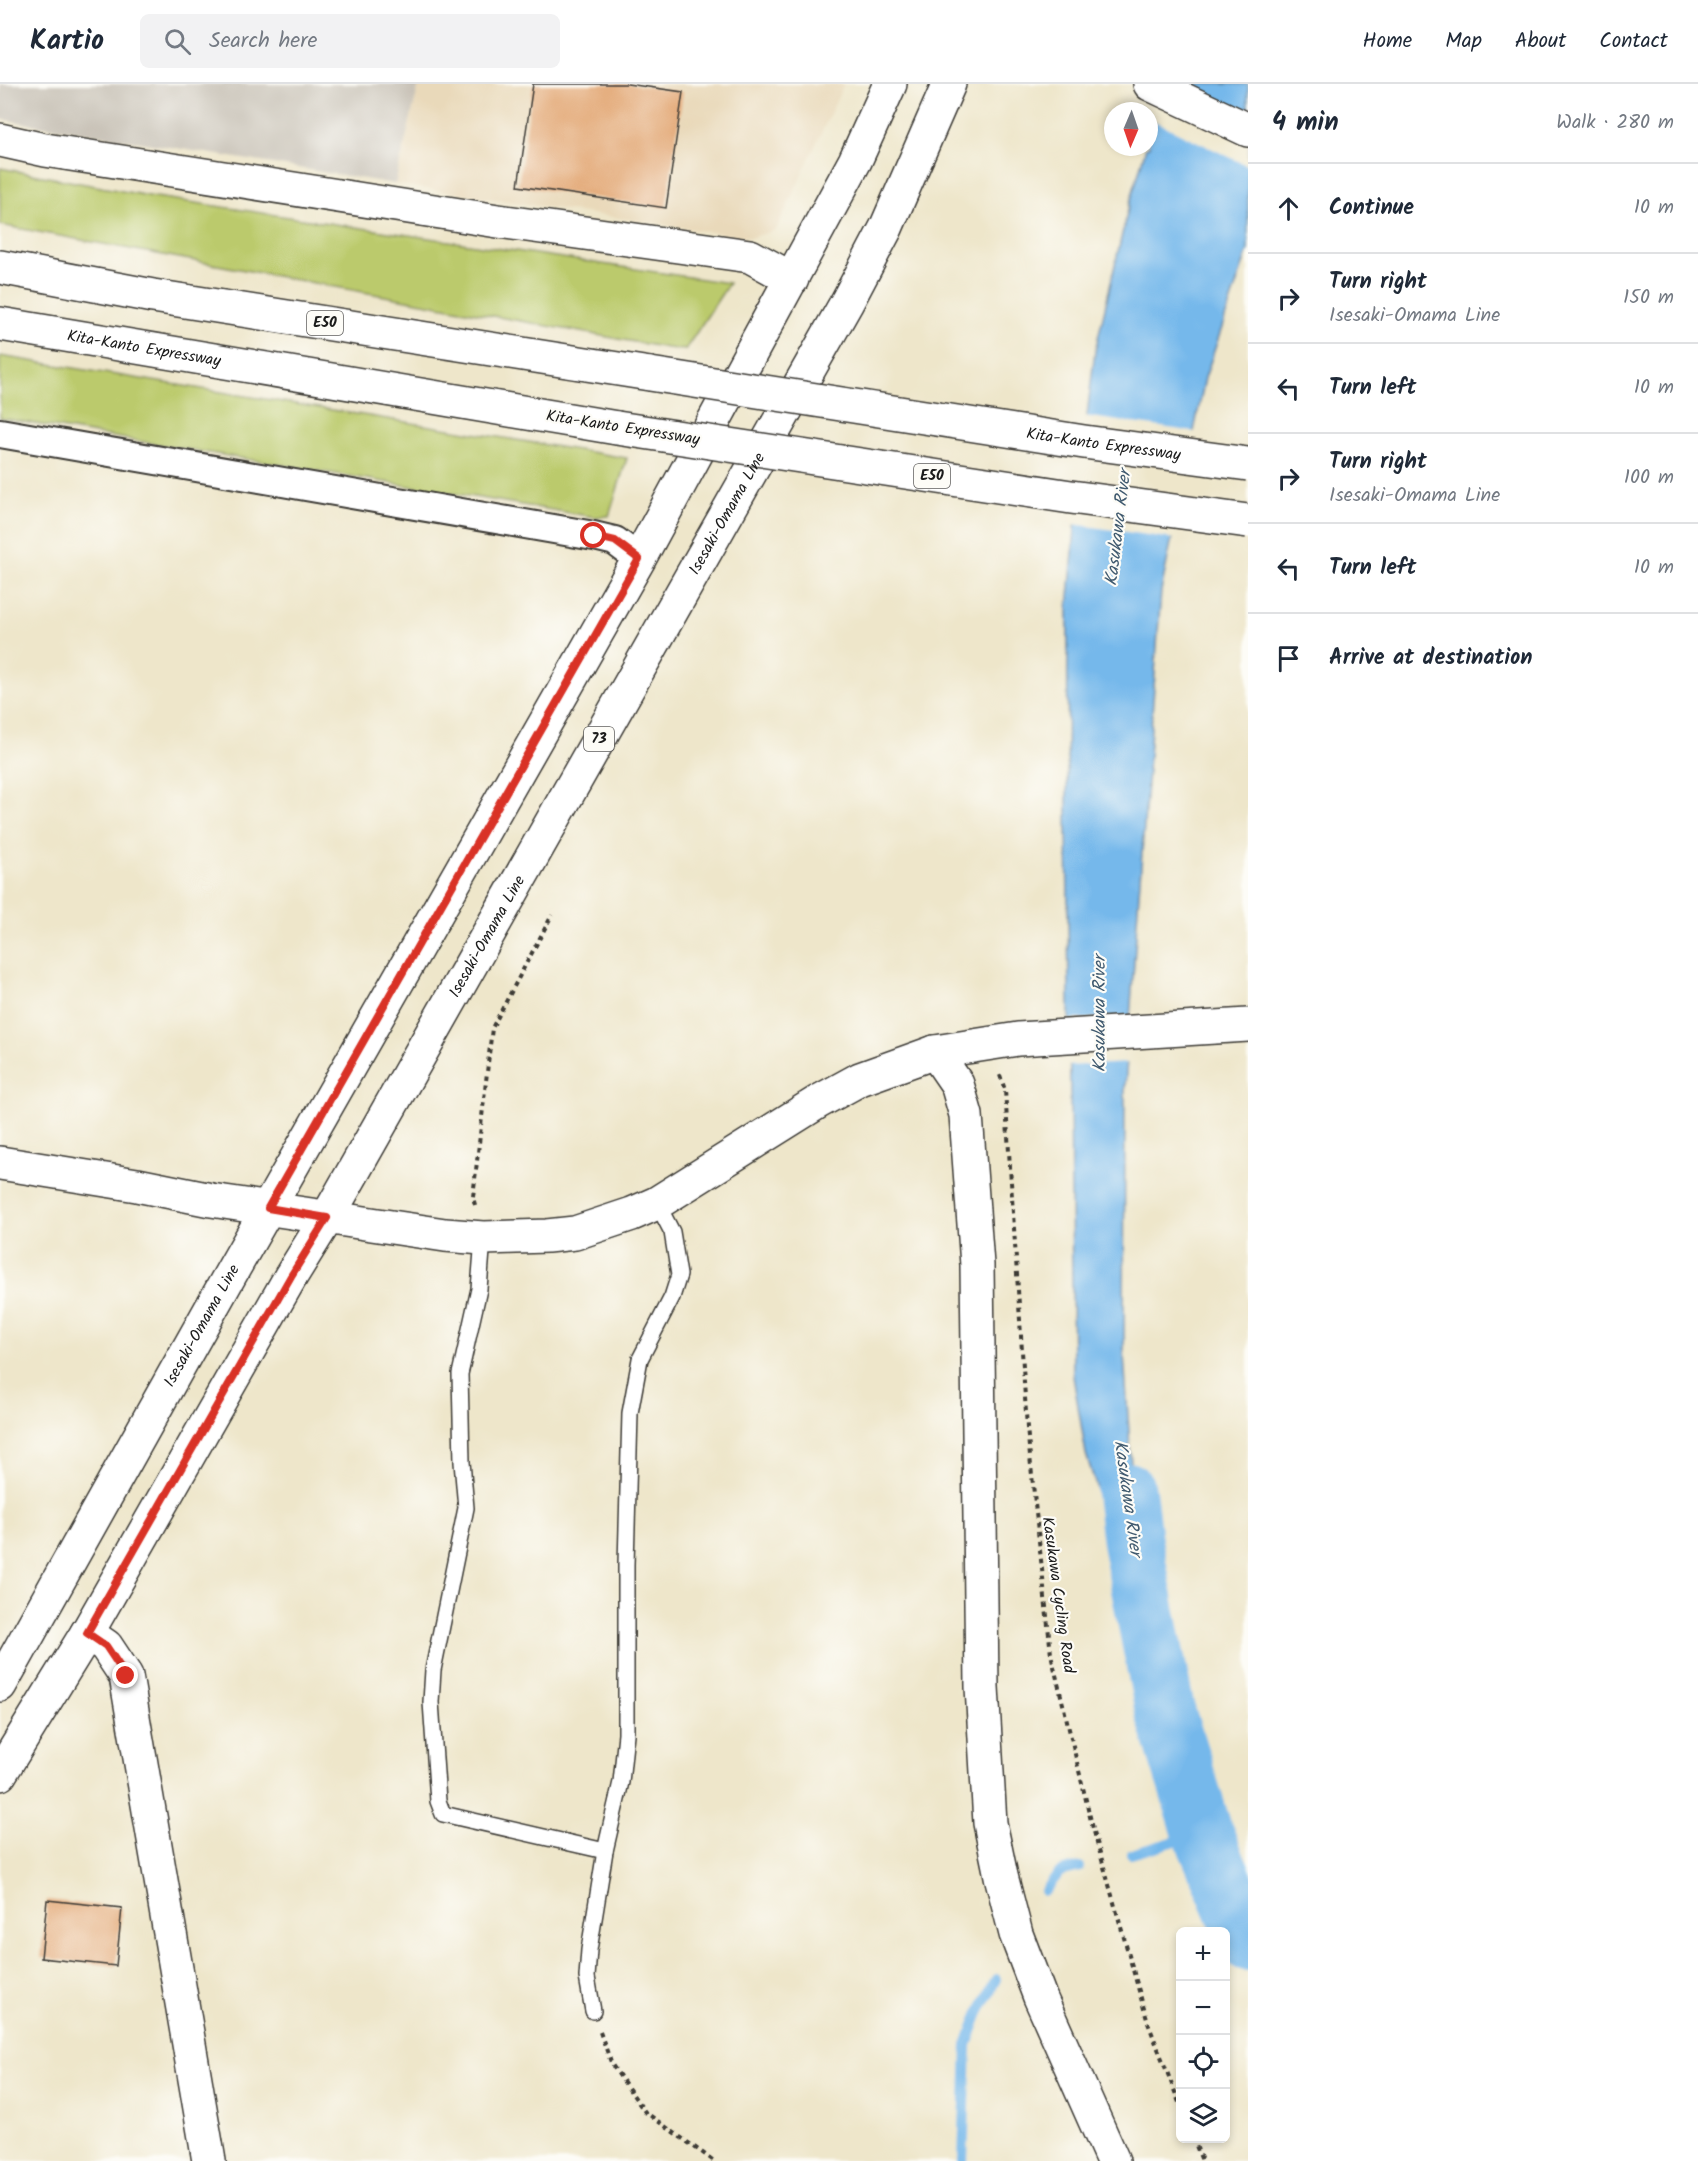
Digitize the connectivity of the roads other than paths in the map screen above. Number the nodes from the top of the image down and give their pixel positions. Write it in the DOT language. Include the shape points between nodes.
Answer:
graph roads {
  1 [pos="890,84"];
  2 [pos="949,84"];
  3 [pos="1150,84"];
  4 [pos="1248,130"];
  5 [pos="0,140"];
  6 [pos="0,267"];
  7 [pos="792,279"];
  8 [pos="0,324"];
  9 [pos="0,433"];
  10 [pos="1248,464"];
  11 [pos="1248,521"];
  12 [pos="639,559"];
  13 [pos="1248,1025"];
  14 [pos="934,1052"];
  15 [pos="0,1163"];
  16 [pos="657,1203"];
  17 [pos="268,1208"];
  18 [pos="327,1218"];
  19 [pos="483,1238"];
  20 [pos="87,1633"];
  21 [pos="0,1685"];
  22 [pos="0,1774"];
  23 [pos="606,1851"];
  24 [pos="593,2012"];
  25 [pos="209,2161"];
  26 [pos="1113,2161"];
  1 -- 7 [label="main road, Isesaki-Omama Line" via="855,161"];
  2 -- 18 [label="main road, Isesaki-Omama Line / 73" via="886,228 847,302"];
  3 -- 4 [label="main road"];
  5 -- 7 [label="main road" via="486,220 750,256"];
  6 -- 10 [label="main road, Kita-Kanto Expressway / E50, bridge" via="165,298 1084,442"];
  7 -- 12 [label="main road, Isesaki-Omama Line"];
  8 -- 11 [label="main road, Kita-Kanto Expressway / E50, bridge" via="616,428"];
  9 -- 12 [label="street" via="594,536 615,541"];
  12 -- 17 [label="main road, Isesaki-Omama Line"];
  13 -- 14 [label="main road" via="1018,1039"];
  14 -- 16 [label="main road" via="860,1079"];
  14 -- 26 [label="main road" via="957,1084 966,1115 977,1265 982,1687 990,1823 1016,1934"];
  15 -- 17 [label="main road"];
  16 -- 19 [label="main road" via="575,1233"];
  16 -- 23 [label="lane" via="672,1232 679,1275 640,1359 630,1413 626,1734 621,1782"];
  17 -- 18 [label="main road"];
  17 -- 21 [label="main road, Isesaki-Omama Line"];
  18 -- 19 [label="main road"];
  18 -- 20 [label="main road, Isesaki-Omama Line / 73"];
  19 -- 23 [label="lane" via="479,1289 460,1374 466,1508 433,1670 431,1702 438,1801 443,1814"];
  20 -- 22 [label="main road, Isesaki-Omama Line / 73"];
  20 -- 25 [label="main road" via="106,1646 126,1676"];
  23 -- 24 [label="lane" via="589,1950 587,1977"];
}
